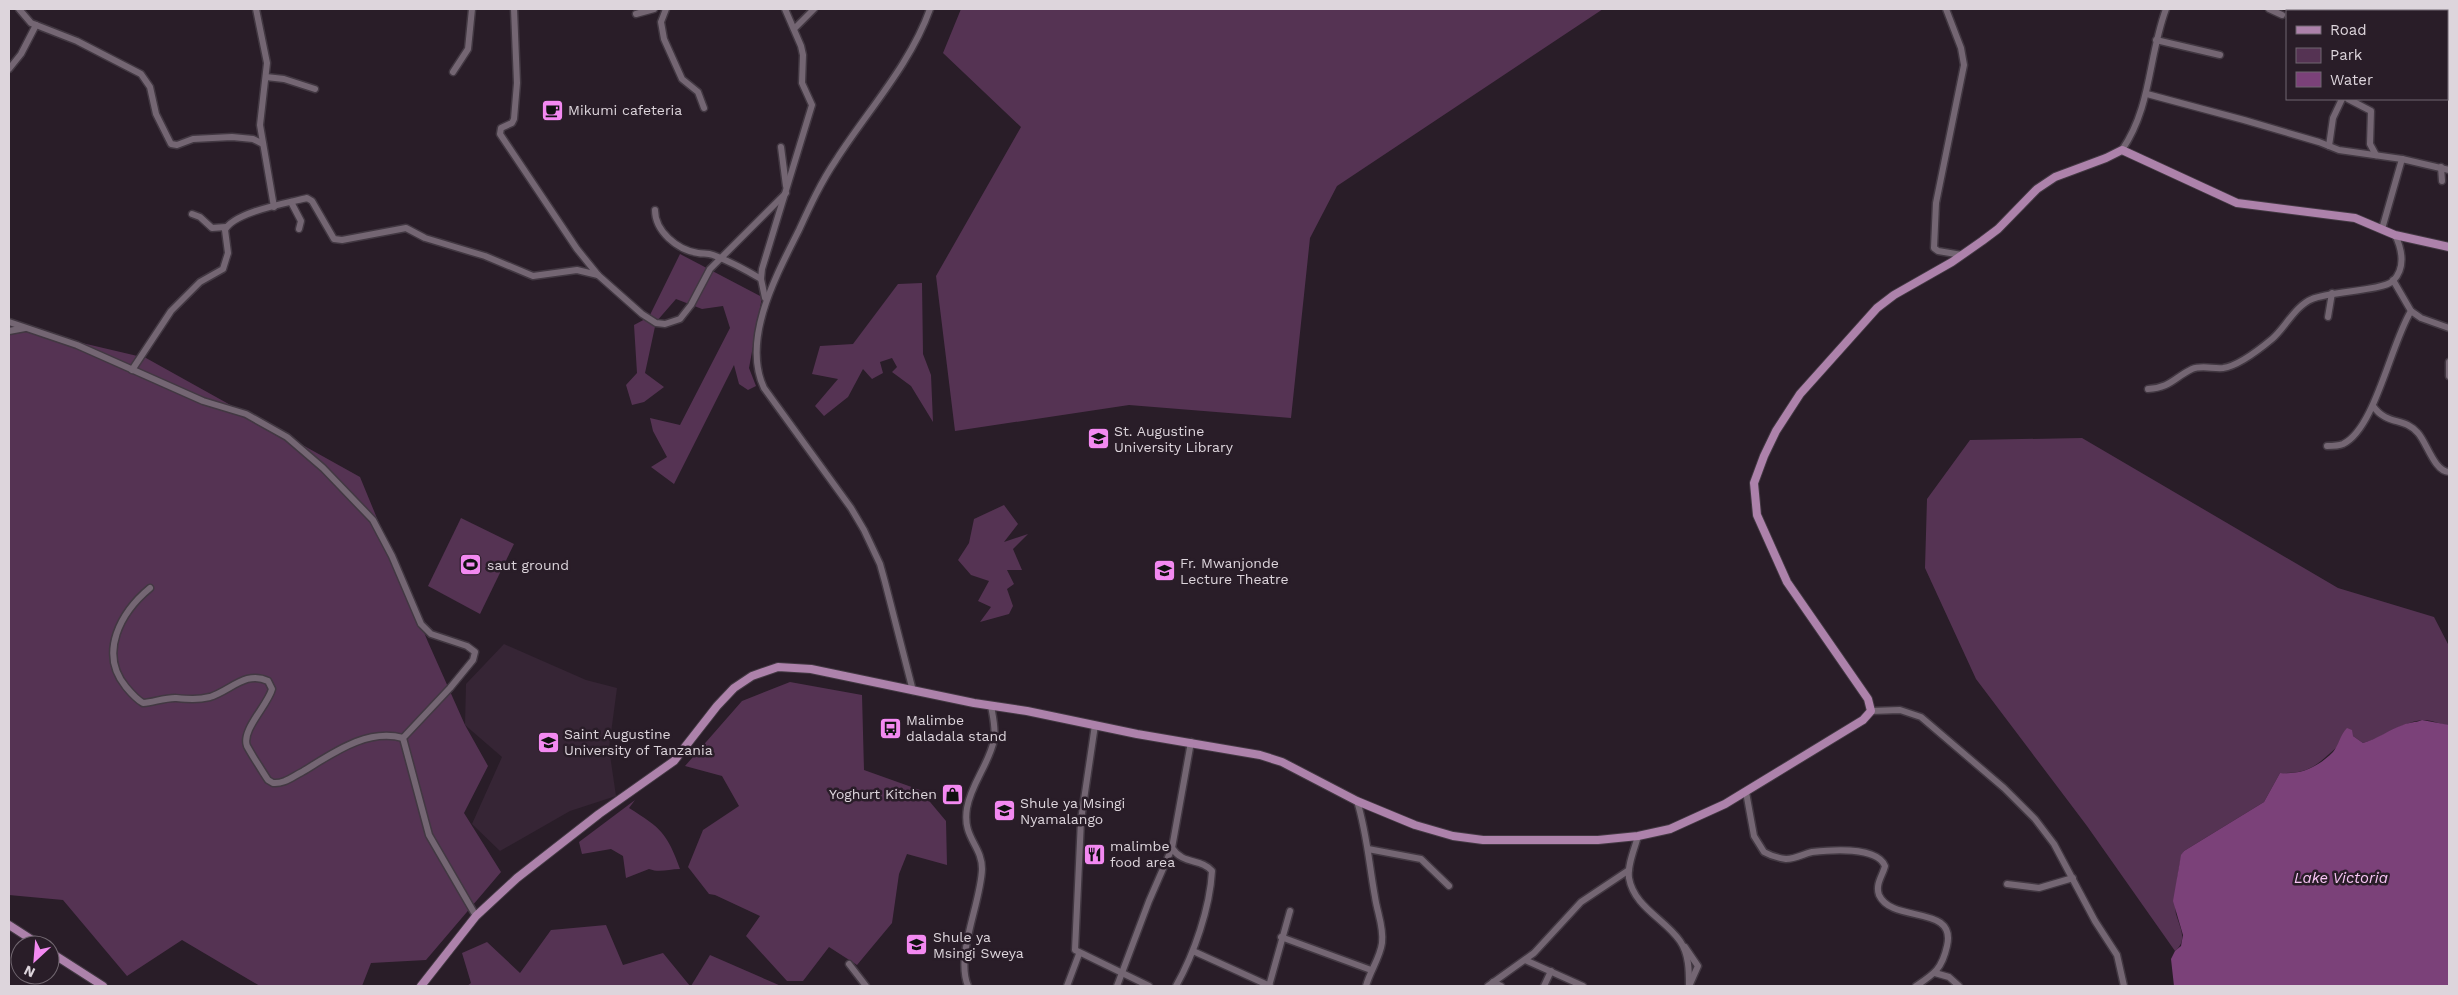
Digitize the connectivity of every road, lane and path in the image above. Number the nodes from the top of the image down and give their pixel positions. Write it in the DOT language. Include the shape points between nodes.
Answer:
graph roads {
  1 [pos="19,9"];
  2 [pos="256,9"];
  3 [pos="472,9"];
  4 [pos="514,9"];
  5 [pos="654,9"];
  6 [pos="666,9"];
  7 [pos="785,9"];
  8 [pos="814,9"];
  9 [pos="930,9"];
  10 [pos="1946,9"];
  11 [pos="2166,9"];
  12 [pos="2269,9"];
  13 [pos="636,14"];
  14 [pos="2282,15"];
  15 [pos="36,25"];
  16 [pos="794,29"];
  17 [pos="2156,40"];
  18 [pos="2220,55"];
  19 [pos="9,69"];
  20 [pos="453,72"];
  21 [pos="266,77"];
  22 [pos="315,89"];
  23 [pos="2146,94"];
  24 [pos="2342,100"];
  25 [pos="2345,100"];
  26 [pos="704,108"];
  27 [pos="263,144"];
  28 [pos="2329,146"];
  29 [pos="781,147"];
  30 [pos="2122,150"];
  31 [pos="2376,155"];
  32 [pos="2402,159"];
  33 [pos="2441,168"];
  34 [pos="2449,170"];
  35 [pos="2442,181"];
  36 [pos="786,191"];
  37 [pos="291,202"];
  38 [pos="274,207"];
  39 [pos="655,210"];
  40 [pos="192,214"];
  41 [pos="226,228"];
  42 [pos="299,229"];
  43 [pos="2382,229"];
  44 [pos="2395,235"];
  45 [pos="2449,247"];
  46 [pos="1962,255"];
  47 [pos="721,258"];
  48 [pos="598,275"];
  49 [pos="761,279"];
  50 [pos="2393,280"];
  51 [pos="2332,293"];
  52 [pos="766,300"];
  53 [pos="2411,311"];
  54 [pos="2328,317"];
  55 [pos="9,322"];
  56 [pos="28,328"];
  57 [pos="2449,328"];
  58 [pos="9,331"];
  59 [pos="2449,362"];
  60 [pos="132,370"];
  61 [pos="2449,376"];
  62 [pos="2148,389"];
  63 [pos="2372,406"];
  64 [pos="2328,446"];
  65 [pos="2449,472"];
  66 [pos="150,588"];
  67 [pos="913,691"];
  68 [pos="992,706"];
  69 [pos="1871,711"];
  70 [pos="1095,725"];
  71 [pos="403,738"];
  72 [pos="1191,742"];
  73 [pos="1746,792"];
  74 [pos="1356,801"];
  75 [pos="1638,836"];
  76 [pos="1172,848"];
  77 [pos="1368,849"];
  78 [pos="1629,870"];
  79 [pos="2073,878"];
  80 [pos="2007,884"];
  81 [pos="1449,886"];
  82 [pos="1290,911"];
  83 [pos="476,916"];
  84 [pos="9,925"];
  85 [pos="24,935"];
  86 [pos="1281,938"];
  87 [pos="1193,951"];
  88 [pos="1079,954"];
  89 [pos="60,958"];
  90 [pos="1525,960"];
  91 [pos="849,964"];
  92 [pos="1371,970"];
  93 [pos="1551,971"];
  94 [pos="1123,973"];
  95 [pos="1935,973"];
  96 [pos="1490,984"];
  97 [pos="103,986"];
  98 [pos="421,986"];
  99 [pos="866,986"];
  100 [pos="968,986"];
  101 [pos="1067,986"];
  102 [pos="1117,986"];
  103 [pos="1149,986"];
  104 [pos="1176,986"];
  105 [pos="1269,986"];
  106 [pos="1366,986"];
  107 [pos="1501,986"];
  108 [pos="1544,986"];
  109 [pos="1583,986"];
  110 [pos="1689,986"];
  111 [pos="1916,986"];
  112 [pos="1959,986"];
  113 [pos="2124,986"];
  1 -- 15 [label="street"];
  2 -- 21 [label="street" via="266,54"];
  3 -- 20 [label="street" via="468,49"];
  4 -- 48 [label="street" via="517,83 514,119 502,128 500,134"];
  5 -- 13 [label="street"];
  6 -- 26 [label="street" via="661,22 664,39 682,78 698,92"];
  7 -- 16 [label="street"];
  8 -- 16 [label="street"];
  9 -- 52 [label="street" via="917,40 821,184"];
  10 -- 46 [label="street" via="1964,65 1936,203 1934,248"];
  11 -- 17 [label="street"];
  12 -- 14 [label="street"];
  15 -- 19 [label="street"];
  15 -- 27 [label="street" via="77,41 141,74 150,88 156,114 171,144 232,137 253,139"];
  16 -- 36 [label="street" via="803,55 803,87 812,105"];
  17 -- 18 [label="street"];
  17 -- 23 [label="street"];
  21 -- 22 [label="street"];
  21 -- 27 [label="street" via="260,125"];
  23 -- 28 [label="street"];
  23 -- 30 [label="street" via="2134,132"];
  24 -- 28 [label="street" via="2333,118"];
  25 -- 31 [label="street" via="2371,111 2370,144"];
  27 -- 38 [label="street"];
  28 -- 31 [label="street"];
  29 -- 36 [label="street"];
  30 -- 43 [label="main road" via="2237,203 2344,216"];
  30 -- 46 [label="main road" via="2055,177 2037,189 1998,229"];
  31 -- 32 [label="street"];
  32 -- 33 [label="street"];
  32 -- 43 [label="street"];
  33 -- 34 [label="street"];
  33 -- 35 [label="street"];
  36 -- 47 [label="street"];
  36 -- 49 [label="street"];
  37 -- 38 [label="street"];
  37 -- 42 [label="street" via="301,221"];
  37 -- 48 [label="street" via="307,198 312,201 334,239 406,228 425,238 485,256 532,276 577,270"];
  38 -- 41 [label="street" via="233,221"];
  39 -- 47 [label="street" via="659,228 676,244"];
  40 -- 41 [label="street" via="200,216 212,228"];
  41 -- 60 [label="street" via="228,253 223,269 200,282 171,311"];
  43 -- 44 [label="main road"];
  44 -- 45 [label="main road"];
  44 -- 50 [label="street" via="2402,259"];
  46 -- 69 [label="main road" via="1877,308 1800,394 1776,431 1754,483 1757,515 1787,582 1868,699"];
  47 -- 48 [label="street" via="710,269 680,319 665,324 656,323 642,314"];
  47 -- 49 [label="street"];
  49 -- 52 [label="street"];
  50 -- 51 [label="street" via="2384,286"];
  50 -- 53 [label="street"];
  51 -- 54 [label="street"];
  51 -- 62 [label="street" via="2306,302 2272,340 2235,364 2197,368 2166,386"];
  52 -- 67 [label="street" via="758,348 759,376 764,388 864,530 885,582"];
  53 -- 57 [label="street" via="2426,321"];
  53 -- 63 [label="street" via="2399,333"];
  55 -- 56 [label="street"];
  56 -- 58 [label="street"];
  56 -- 60 [label="street"];
  59 -- 61 [label="street"];
  60 -- 71 [label="street" via="204,401 246,414 280,432 306,452 373,520 421,624 431,634 467,646 475,652 473,660 450,688"];
  63 -- 64 [label="street" via="2348,440 2337,446"];
  63 -- 65 [label="street" via="2384,418 2416,431 2440,468"];
  66 -- 71 [label="street" via="135,600 117,629 112,653 116,672 143,703 210,697 248,678 268,681 272,689 270,698 249,729 246,744 273,783 280,784 366,737"];
  67 -- 68 [label="main road"];
  67 -- 83 [label="main road" via="789,666 752,676 734,688 717,706 667,766 517,878"];
  68 -- 70 [label="main road"];
  68 -- 100 [label="street" via="994,738 967,805 967,831 978,851 982,868 966,956"];
  69 -- 73 [label="main road" via="1863,720"];
  69 -- 79 [label="street" via="1900,710 1928,722 2029,812 2054,844"];
  70 -- 72 [label="main road"];
  70 -- 88 [label="street" via="1078,864 1074,945"];
  71 -- 83 [label="street" via="429,835"];
  72 -- 74 [label="main road" via="1272,758"];
  72 -- 76 [label="street"];
  73 -- 75 [label="main road" via="1684,824"];
  73 -- 95 [label="street" via="1756,841 1769,855 1793,859 1812,852 1860,852 1882,860 1885,866 1878,887 1880,897 1900,912 1936,920 1945,929 1948,942 1942,964"];
  74 -- 75 [label="main road" via="1415,825 1467,838 1581,840"];
  74 -- 77 [label="street"];
  75 -- 78 [label="street"];
  76 -- 87 [label="street" via="1182,859 1204,865 1212,871"];
  76 -- 94 [label="street"];
  77 -- 81 [label="street" via="1421,859"];
  77 -- 92 [label="street" via="1382,932 1381,950"];
  78 -- 90 [label="street" via="1570,910"];
  78 -- 110 [label="street" via="1638,898 1681,942 1698,966"];
  79 -- 80 [label="street" via="2039,888"];
  79 -- 113 [label="street" via="2117,955"];
  82 -- 86 [label="street"];
  83 -- 98 [label="main road"];
  84 -- 85 [label="main road"];
  86 -- 92 [label="street"];
  86 -- 105 [label="street"];
  87 -- 104 [label="street"];
  87 -- 105 [label="street"];
  88 -- 94 [label="street"];
  88 -- 101 [label="street"];
  89 -- 97 [label="main road"];
  90 -- 93 [label="street"];
  90 -- 96 [label="street"];
  91 -- 99 [label="street"];
  92 -- 106 [label="street"];
  93 -- 108 [label="street"];
  93 -- 109 [label="street"];
  94 -- 102 [label="street"];
  94 -- 103 [label="street"];
  95 -- 111 [label="street"];
  95 -- 112 [label="street" via="1949,977"];
  96 -- 107 [label="street"];
}
